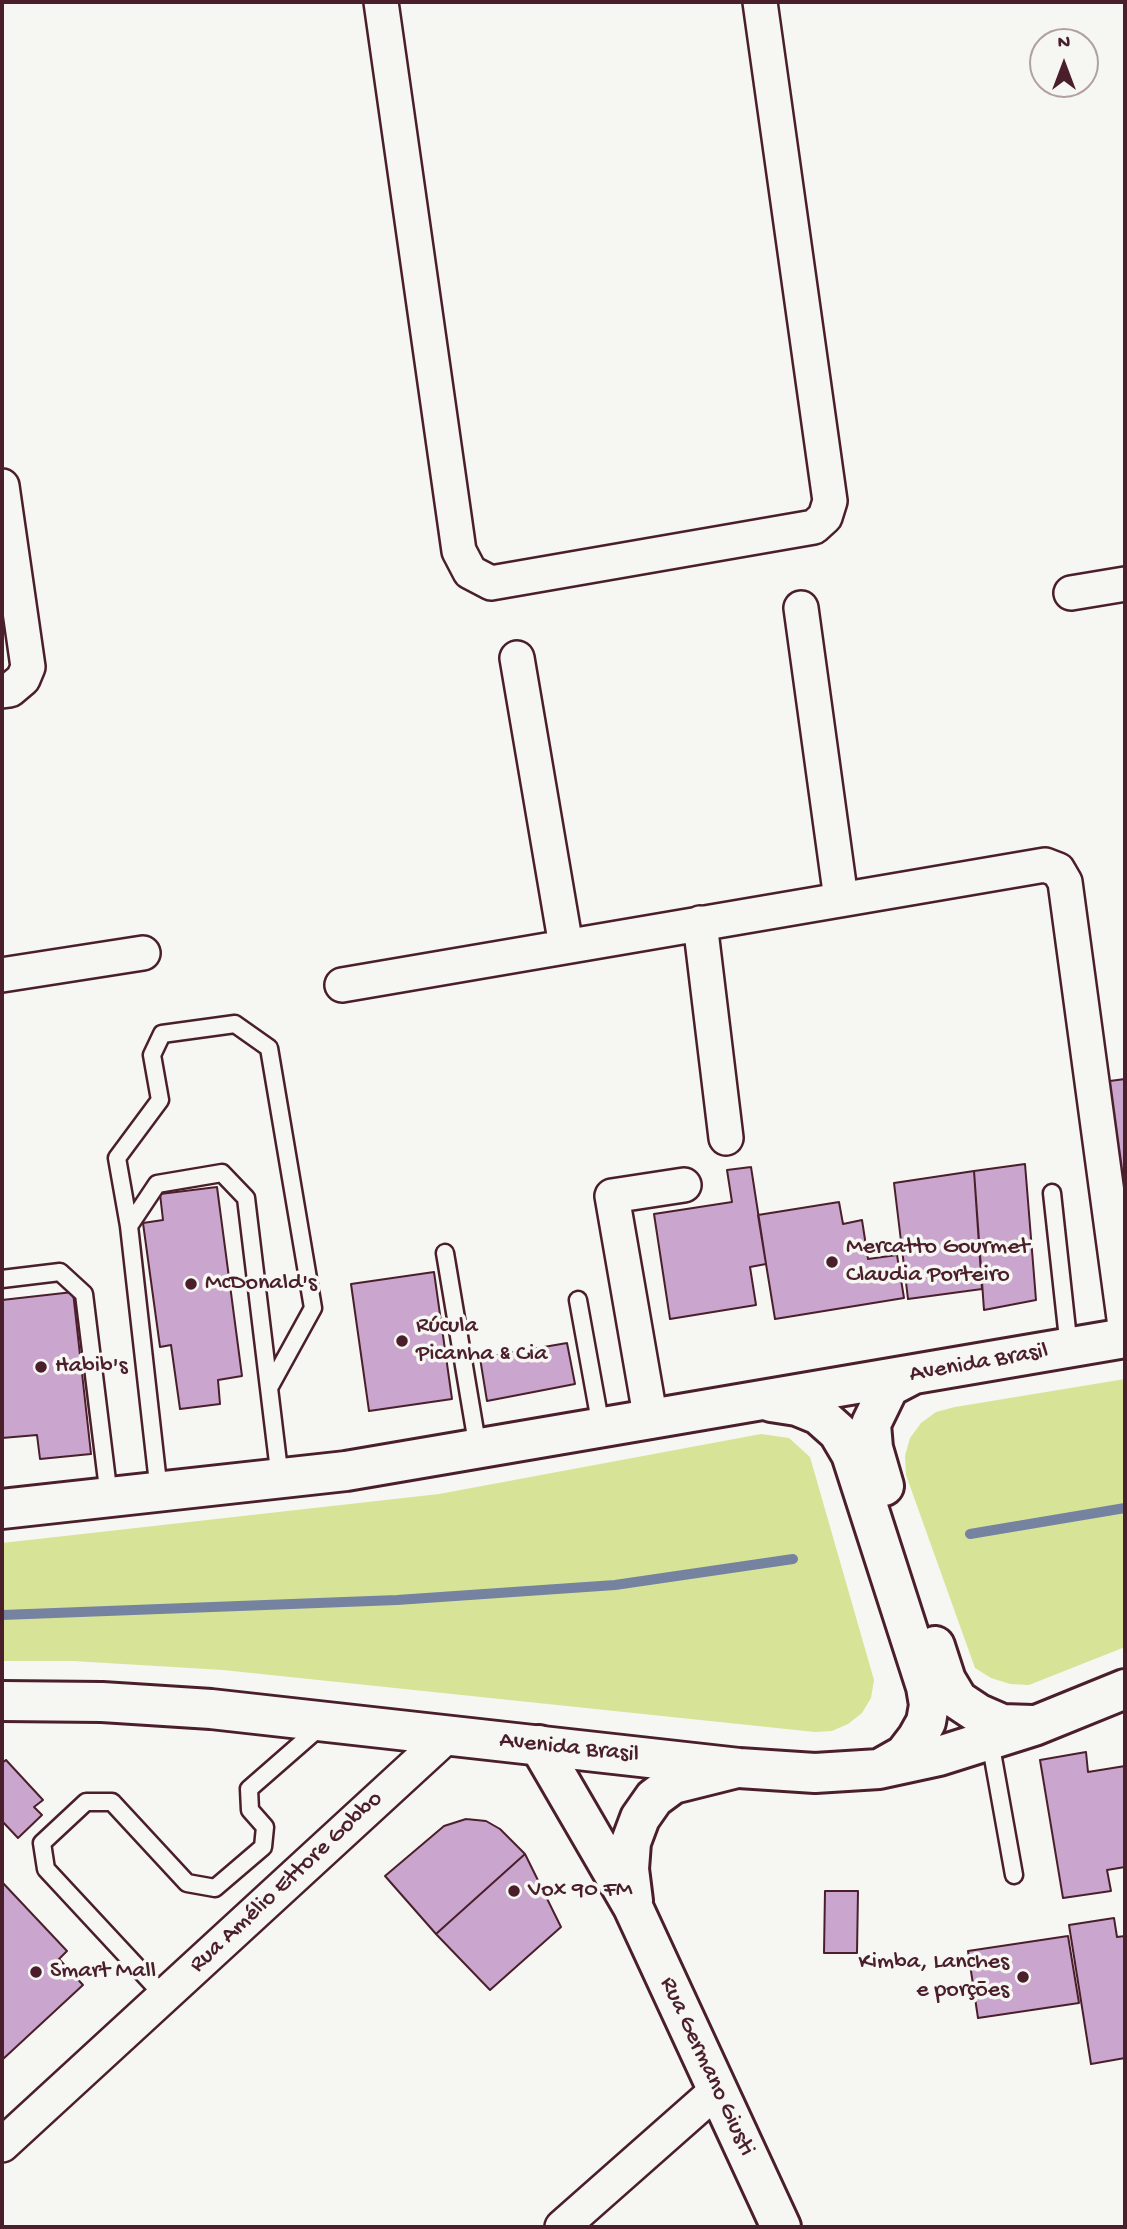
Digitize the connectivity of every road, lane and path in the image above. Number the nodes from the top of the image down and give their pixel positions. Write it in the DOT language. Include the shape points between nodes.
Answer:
graph roads {
  1 [pos="381,2"];
  2 [pos="760,2"];
  3 [pos="2,486"];
  4 [pos="1125,584"];
  5 [pos="1071,593"];
  6 [pos="801,608"];
  7 [pos="517,659"];
  8 [pos="2,691"];
  9 [pos="841,899"];
  10 [pos="700,923"];
  11 [pos="566,946"];
  12 [pos="143,953"];
  13 [pos="2,975"];
  14 [pos="342,985"];
  15 [pos="726,1138"];
  16 [pos="684,1185"];
  17 [pos="1052,1193"];
  18 [pos="129,1226"];
  19 [pos="445,1253"];
  20 [pos="2,1279"];
  21 [pos="578,1300"];
  22 [pos="1125,1326"];
  23 [pos="1125,1338"];
  24 [pos="1069,1348"];
  25 [pos="912,1375"];
  26 [pos="269,1388"];
  27 [pos="761,1400"];
  28 [pos="651,1421"];
  29 [pos="602,1430"];
  30 [pos="478,1450"];
  31 [pos="279,1479"];
  32 [pos="159,1492"];
  33 [pos="109,1497"];
  34 [pos="2,1509"];
  35 [pos="1125,1689"];
  36 [pos="2,1701"];
  37 [pos="324,1724"];
  38 [pos="1034,1726"];
  39 [pos="448,1735"];
  40 [pos="990,1741"];
  41 [pos="539,1745"];
  42 [pos="739,1768"];
  43 [pos="879,1769"];
  44 [pos="1014,1875"];
  45 [pos="633,1907"];
  46 [pos="164,1996"];
  47 [pos="716,2091"];
  48 [pos="2,2145"];
  49 [pos="562,2227"];
  50 [pos="780,2227"];
  1 -- 2 [label="street" via="459,551 470,572 491,583 814,527 825,517 830,501"];
  3 -- 8 [label="street" via="28,667 23,679"];
  4 -- 5 [label="street"];
  6 -- 9 [label="street"];
  7 -- 11 [label="street"];
  9 -- 10 [label="street"];
  9 -- 22 [label="street" via="1045,864 1058,870 1065,883"];
  10 -- 11 [label="street"];
  10 -- 15 [label="street"];
  11 -- 14 [label="street"];
  12 -- 13 [label="street"];
  16 -- 28 [label="street" via="612,1196"];
  17 -- 24 [label="lane"];
  18 -- 26 [label="lane" via="157,1184 222,1173 246,1198"];
  18 -- 26 [label="lane" via="117,1158 160,1100 152,1055 162,1034 235,1024 269,1048 313,1308"];
  18 -- 32 [label="lane"];
  19 -- 30 [label="lane"];
  20 -- 33 [label="lane" via="60,1272 84,1294"];
  21 -- 29 [label="lane"];
  23 -- 24 [label="main road, Avenida Brasil"];
  24 -- 25 [label="main road, Avenida Brasil"];
  25 -- 27 [label="main road, Avenida Brasil"];
  25 -- 38 [label="main road" via="889,1387 878,1404 871,1424 873,1448 946,1680 957,1699 979,1714 1002,1724"];
  26 -- 31 [label="lane"];
  27 -- 28 [label="main road, Avenida Brasil"];
  27 -- 43 [label="main road" via="819,1415 838,1432 851,1454 926,1686 926,1722 904,1755"];
  28 -- 29 [label="main road, Avenida Brasil"];
  29 -- 30 [label="main road, Avenida Brasil"];
  30 -- 31 [label="main road, Avenida Brasil"];
  31 -- 32 [label="main road, Avenida Brasil"];
  32 -- 33 [label="main road, Avenida Brasil"];
  33 -- 34 [label="main road, Avenida Brasil"];
  35 -- 38 [label="main road, Avenida Brasil"];
  36 -- 37 [label="main road, Avenida Brasil" via="211,1709"];
  37 -- 39 [label="main road, Avenida Brasil"];
  37 -- 46 [label="lane" via="249,1789 250,1810 265,1827 263,1847 215,1888 187,1883 113,1802 86,1802 43,1843 46,1869"];
  38 -- 40 [label="main road, Avenida Brasil"];
  39 -- 41 [label="main road, Avenida Brasil"];
  39 -- 46 [label="street, Rua Amélio Ettore Gobbo"];
  40 -- 43 [label="main road, Avenida Brasil"];
  40 -- 44 [label="lane"];
  41 -- 42 [label="main road, Avenida Brasil"];
  41 -- 45 [label="main road, Rua Germano Giusti"];
  42 -- 43 [label="main road, Avenida Brasil" via="815,1773"];
  42 -- 45 [label="main road, Rua Germano Giusti" via="673,1784 654,1798 631,1842"];
  45 -- 47 [label="main road, Rua Germano Giusti"];
  46 -- 48 [label="street, Rua Amélio Ettore Gobbo"];
  47 -- 49 [label="street"];
  47 -- 50 [label="main road, Rua Germano Giusti"];
}
